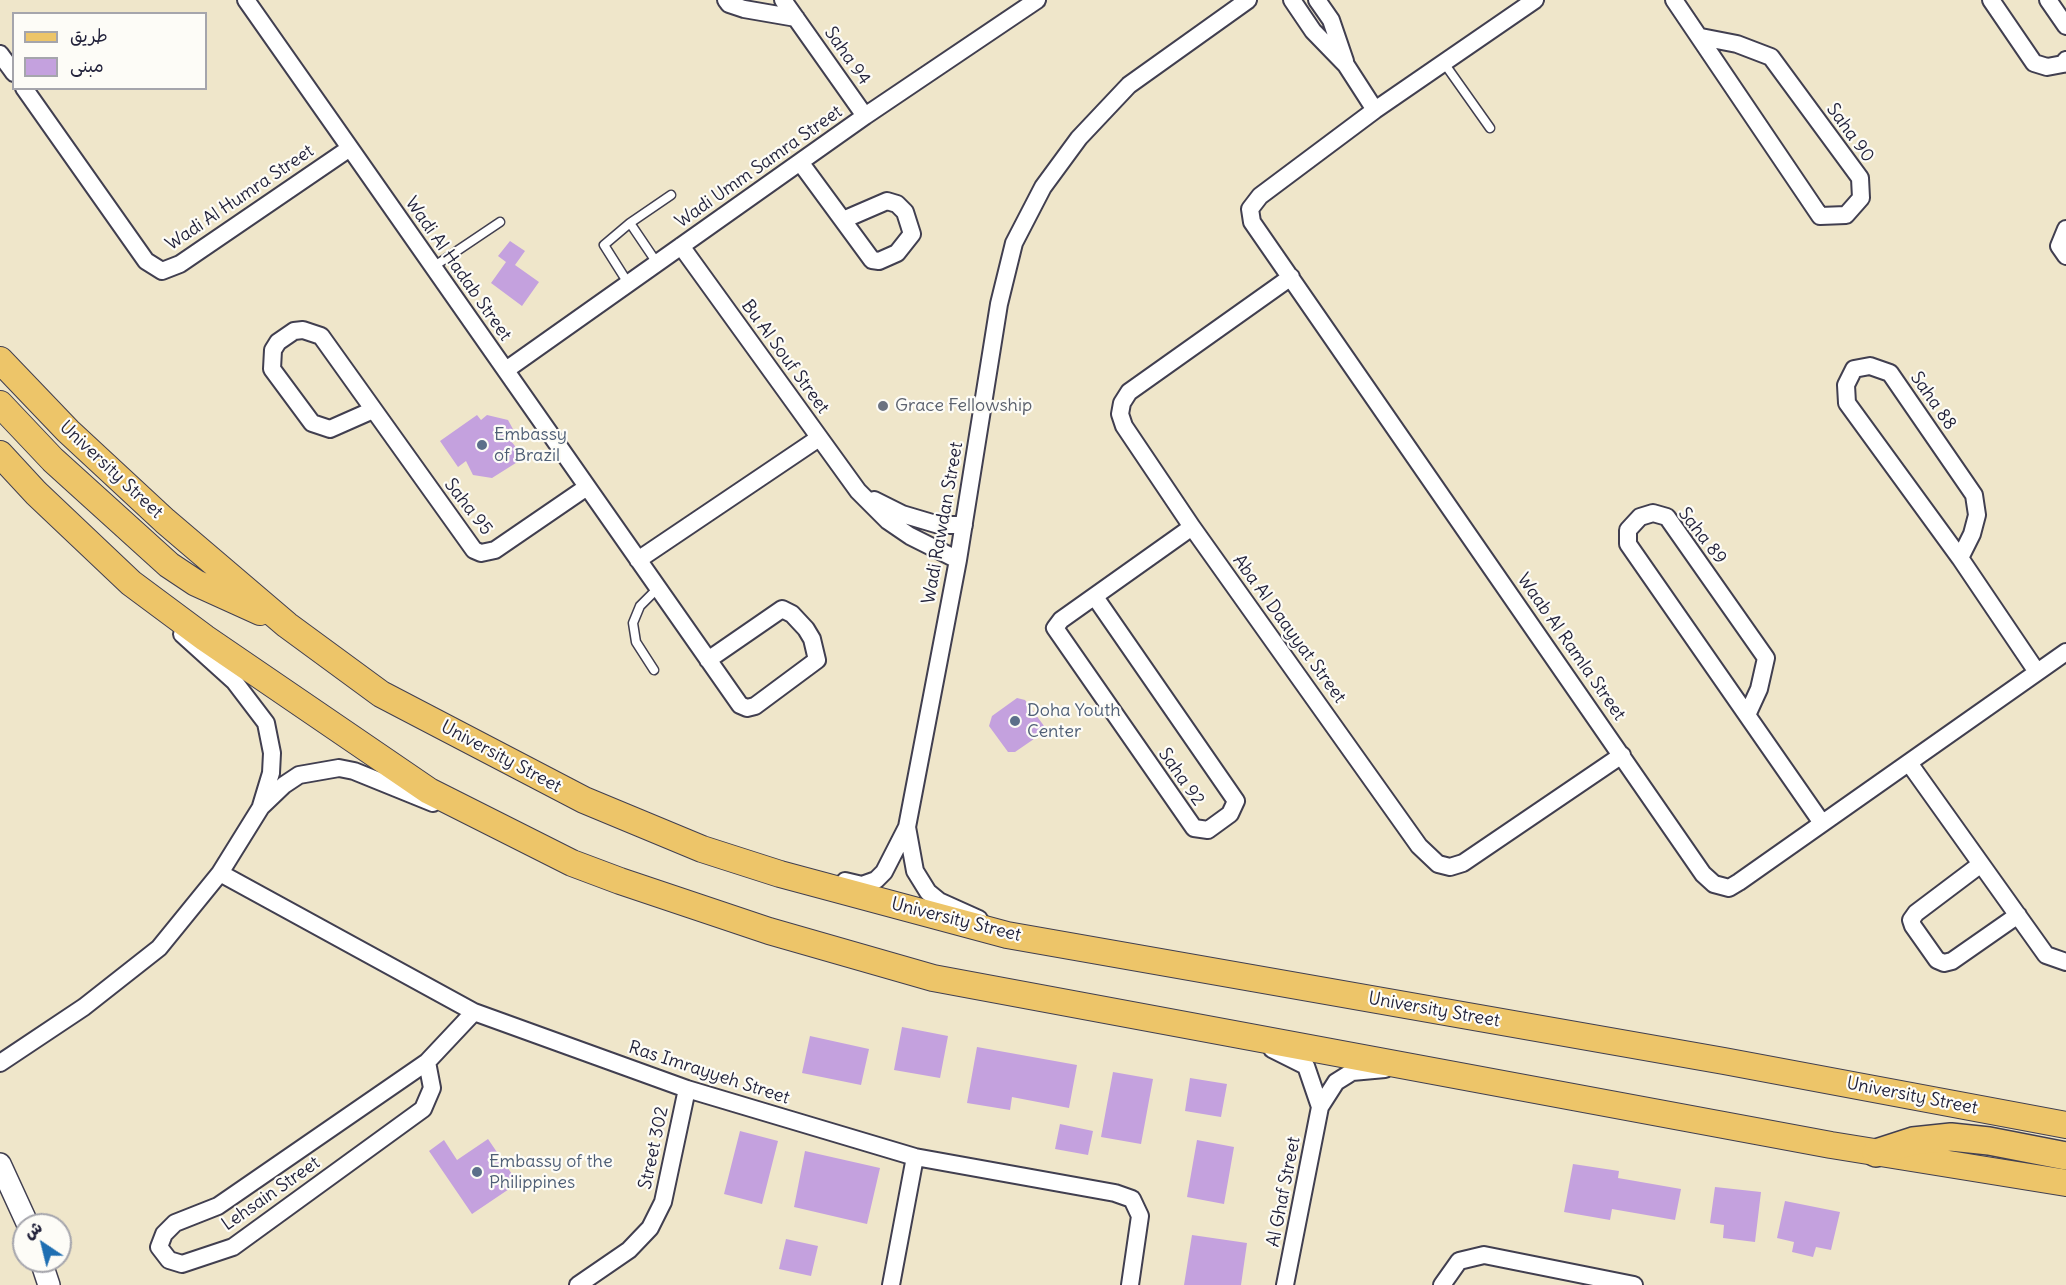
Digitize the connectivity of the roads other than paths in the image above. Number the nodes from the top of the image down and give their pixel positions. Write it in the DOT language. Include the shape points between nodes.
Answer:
graph roads {
  1 [pos="246,0"];
  2 [pos="726,0"];
  3 [pos="783,0"];
  4 [pos="1037,0"];
  5 [pos="1248,0"];
  6 [pos="1292,0"];
  7 [pos="1317,0"];
  8 [pos="1535,0"];
  9 [pos="1674,0"];
  10 [pos="1991,0"];
  11 [pos="2048,0"];
  12 [pos="796,18"];
  13 [pos="2066,26"];
  14 [pos="1701,37"];
  15 [pos="0,54"];
  16 [pos="2066,60"];
  17 [pos="1444,63"];
  18 [pos="1346,65"];
  19 [pos="12,70"];
  20 [pos="25,90"];
  21 [pos="1375,110"];
  22 [pos="865,116"];
  23 [pos="1490,128"];
  24 [pos="350,148"];
  25 [pos="800,162"];
  26 [pos="671,195"];
  27 [pos="843,220"];
  28 [pos="500,222"];
  29 [pos="630,224"];
  30 [pos="2066,229"];
  31 [pos="681,246"];
  32 [pos="2066,256"];
  33 [pos="657,263"];
  34 [pos="434,267"];
  35 [pos="1291,277"];
  36 [pos="628,283"];
  37 [pos="0,360"];
  38 [pos="506,370"];
  39 [pos="0,404"];
  40 [pos="373,410"];
  41 [pos="819,438"];
  42 [pos="0,454"];
  43 [pos="0,474"];
  44 [pos="587,487"];
  45 [pos="858,491"];
  46 [pos="36,493"];
  47 [pos="964,525"];
  48 [pos="1192,527"];
  49 [pos="1960,558"];
  50 [pos="638,560"];
  51 [pos="958,560"];
  52 [pos="131,583"];
  53 [pos="658,588"];
  54 [pos="1095,597"];
  55 [pos="287,625"];
  56 [pos="2066,652"];
  57 [pos="708,660"];
  58 [pos="654,670"];
  59 [pos="2037,672"];
  60 [pos="1748,713"];
  61 [pos="1622,755"];
  62 [pos="1909,763"];
  63 [pos="261,807"];
  64 [pos="469,812"];
  65 [pos="1822,823"];
  66 [pos="907,827"];
  67 [pos="1982,864"];
  68 [pos="220,873"];
  69 [pos="780,874"];
  70 [pos="2018,915"];
  71 [pos="1007,934"];
  72 [pos="2066,962"];
  73 [pos="474,1012"];
  74 [pos="1223,1030"];
  75 [pos="427,1062"];
  76 [pos="0,1063"];
  77 [pos="1411,1066"];
  78 [pos="687,1089"];
  79 [pos="1320,1107"];
  80 [pos="2066,1125"];
  81 [pos="1876,1153"];
  82 [pos="2066,1156"];
  83 [pos="915,1157"];
  84 [pos="0,1164"];
  85 [pos="2066,1183"];
  86 [pos="22,1213"];
  87 [pos="578,1285"];
  88 [pos="891,1285"];
  89 [pos="1130,1285"];
  90 [pos="1286,1285"];
  91 [pos="1442,1285"];
  92 [pos="1634,1285"];
  1 -- 24 [label="street, Wadi Al Hadab Street"];
  2 -- 12 [label="street" via="744,9"];
  3 -- 12 [label="street, Saha 94"];
  4 -- 22 [label="street, Wadi Umm Samra Street"];
  5 -- 47 [label="street, Wadi Rawdan Street" via="1129,85 1079,138 1043,187 1014,243 999,304"];
  6 -- 18 [label="street" via="1313,31"];
  7 -- 18 [label="street" via="1331,20"];
  8 -- 17 [label="street, Waab Al Ramla Street"];
  9 -- 14 [label="street, Saha 90"];
  10 -- 16 [label="street" via="2034,63 2048,67"];
  11 -- 13 [label="street"];
  12 -- 22 [label="street, Saha 94"];
  14 -- 14 [label="street, Saha 90" via="1820,216 1846,215 1861,198 1860,178 1771,57 1737,44"];
  15 -- 19 [label="street"];
  17 -- 21 [label="street, Waab Al Ramla Street"];
  17 -- 23 [label="lane"];
  18 -- 21 [label="street"];
  20 -- 24 [label="street, Wadi Al Humra Street" via="146,261 162,271 180,264"];
  21 -- 35 [label="street, Waab Al Ramla Street" via="1260,196 1251,209 1252,222"];
  22 -- 25 [label="street, Wadi Umm Samra Street"];
  24 -- 34 [label="street, Wadi Al Hadab Street"];
  25 -- 27 [label="street"];
  25 -- 31 [label="street, Wadi Umm Samra Street"];
  26 -- 29 [label="lane"];
  28 -- 34 [label="lane"];
  29 -- 33 [label="lane"];
  29 -- 36 [label="lane" via="604,245"];
  30 -- 32 [label="street" via="2059,246"];
  31 -- 33 [label="street, Wadi Umm Samra Street"];
  31 -- 41 [label="street, Bu Al Souf Street"];
  33 -- 36 [label="street, Wadi Umm Samra Street"];
  34 -- 38 [label="street, Wadi Al Hadab Street"];
  35 -- 48 [label="street, Aba Al Daayyat Street" via="1129,392 1122,404 1124,426"];
  35 -- 61 [label="street, Waab Al Ramla Street"];
  36 -- 38 [label="street, Wadi Umm Samra Street"];
  37 -- 55 [label="main road, University Street" via="68,431 165,521"];
  38 -- 44 [label="street, Wadi Al Hadab Street"];
  39 -- 55 [label="main road" via="53,460 169,565 196,583"];
  40 -- 40 [label="street, Saha 95" via="330,429 312,423 272,369 273,350 278,342 294,331 321,336"];
  40 -- 44 [label="street, Saha 95" via="469,545 481,553 495,550"];
  41 -- 45 [label="street, Bu Al Souf Street"];
  41 -- 50 [label="street"];
  42 -- 46 [label="main road"];
  43 -- 46 [label="main road" via="19,489"];
  44 -- 50 [label="street, Wadi Al Hadab Street"];
  45 -- 47 [label="street, Bu Al Souf Street" via="902,514 939,525"];
  45 -- 51 [label="street, Bu Al Souf Street" via="910,537"];
  46 -- 52 [label="main road"];
  47 -- 51 [label="street, Wadi Rawdan Street"];
  48 -- 54 [label="street, Saha 92"];
  48 -- 61 [label="street, Aba Al Daayyat Street" via="1419,846 1438,864 1450,867 1463,863"];
  49 -- 49 [label="street, Saha 88" via="1847,403 1846,385 1854,369 1870,366 1890,373 1974,495 1977,515"];
  49 -- 59 [label="street, Saha 88"];
  50 -- 53 [label="street, Wadi Al Hadab Street"];
  51 -- 66 [label="street, Wadi Rawdan Street"];
  52 -- 63 [label="street" via="138,596 234,681 266,723 271,773"];
  52 -- 64 [label="main road" via="409,778"];
  53 -- 57 [label="street, Wadi Al Hadab Street"];
  53 -- 58 [label="lane" via="640,606 633,623 636,642"];
  54 -- 54 [label="street, Saha 92" via="1061,620 1055,628 1059,637 1194,828 1208,830 1230,814 1236,801"];
  55 -- 69 [label="main road, University Street" via="381,694 584,800 702,849"];
  56 -- 59 [label="street, Waab Al Ramla Street"];
  57 -- 57 [label="street, Wadi Al Hadab Street" via="740,705 747,708 818,660 806,629 782,609"];
  59 -- 62 [label="street, Waab Al Ramla Street"];
  60 -- 60 [label="street, Saha 89" via="1628,544 1628,530 1640,517 1653,513 1667,517 1766,658"];
  60 -- 65 [label="street, Saha 89"];
  61 -- 65 [label="street, Waab Al Ramla Street" via="1703,874 1714,884 1729,888"];
  62 -- 65 [label="street, Waab Al Ramla Street"];
  62 -- 67 [label="street"];
  63 -- 64 [label="street" via="299,775 339,768 458,812"];
  63 -- 68 [label="street"];
  64 -- 74 [label="main road" via="572,863 835,951 933,978 1041,1000"];
  66 -- 69 [label="street, Wadi Rawdan Street" via="876,880 862,885 816,875"];
  66 -- 71 [label="street, Wadi Rawdan Street" via="915,871 928,892"];
  67 -- 70 [label="street"];
  67 -- 70 [label="street" via="1916,913 1912,926 1937,960 1944,963"];
  68 -- 73 [label="street, Ras Imrayyeh Street"];
  68 -- 76 [label="street" via="159,948 84,1006"];
  69 -- 71 [label="main road, University Street"];
  70 -- 72 [label="street" via="2046,955"];
  71 -- 80 [label="main road, University Street"];
  73 -- 75 [label="street, Lehsain Street"];
  73 -- 78 [label="street, Ras Imrayyeh Street"];
  74 -- 77 [label="main road"];
  74 -- 79 [label="street, Al Ghaf Street" via="1282,1052 1306,1066"];
  75 -- 75 [label="street, Lehsain Street" via="219,1206 175,1223 164,1234 159,1247 169,1260 182,1264 233,1247 423,1109 432,1088"];
  77 -- 79 [label="street, Al Ghaf Street" via="1352,1072 1336,1082"];
  77 -- 81 [label="main road"];
  78 -- 83 [label="street, Ras Imrayyeh Street"];
  78 -- 87 [label="street, Street 302" via="663,1202 650,1228 629,1250"];
  79 -- 90 [label="street, Al Ghaf Street"];
  81 -- 82 [label="highway" via="1913,1141 1951,1137"];
  81 -- 85 [label="main road"];
  83 -- 88 [label="street"];
  83 -- 89 [label="street, Ras Imrayyeh Street" via="1132,1199 1140,1216"];
  84 -- 86 [label="street"];
  91 -- 92 [label="street" via="1459,1261 1484,1255"];
}
